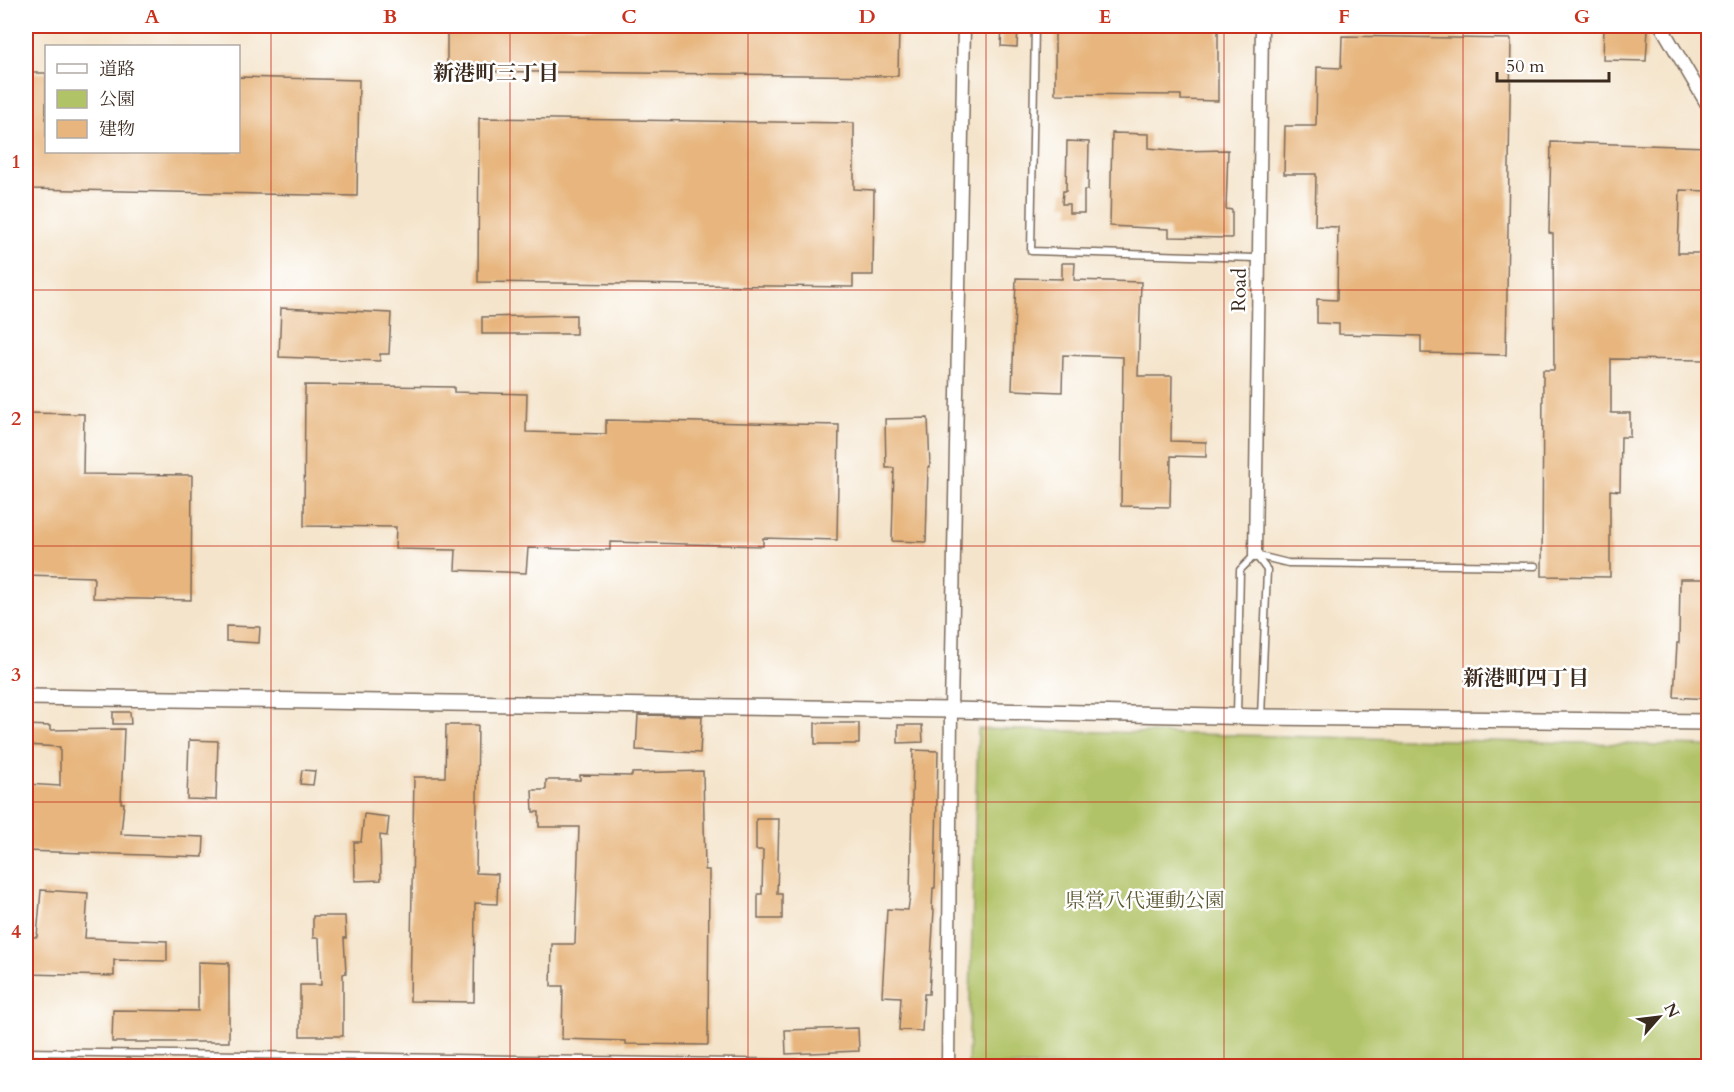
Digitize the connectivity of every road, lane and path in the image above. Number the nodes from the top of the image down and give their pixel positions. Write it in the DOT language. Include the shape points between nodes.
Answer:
graph roads {
  1 [pos="964,26"];
  2 [pos="1035,26"];
  3 [pos="1261,26"];
  4 [pos="1661,26"];
  5 [pos="1708,106"];
  6 [pos="1255,258"];
  7 [pos="1255,555"];
  8 [pos="1535,566"];
  9 [pos="26,697"];
  10 [pos="951,710"];
  11 [pos="1237,717"];
  12 [pos="1261,717"];
  13 [pos="1708,722"];
  14 [pos="26,1052"];
  15 [pos="948,1066"];
  1 -- 10 [label="street"];
  2 -- 6 [label="lane" via="1031,251"];
  3 -- 6 [label="lane"];
  3 -- 7 [label="street, Road"];
  4 -- 5 [label="street"];
  6 -- 7 [label="lane"];
  7 -- 8 [label="lane" via="1288,563"];
  7 -- 11 [label="lane" via="1240,570"];
  7 -- 12 [label="lane" via="1267,570"];
  9 -- 10 [label="street"];
  10 -- 11 [label="street"];
  10 -- 15 [label="street"];
  11 -- 12 [label="street"];
  12 -- 13 [label="street"];
  14 -- 15 [label="lane"];
}
